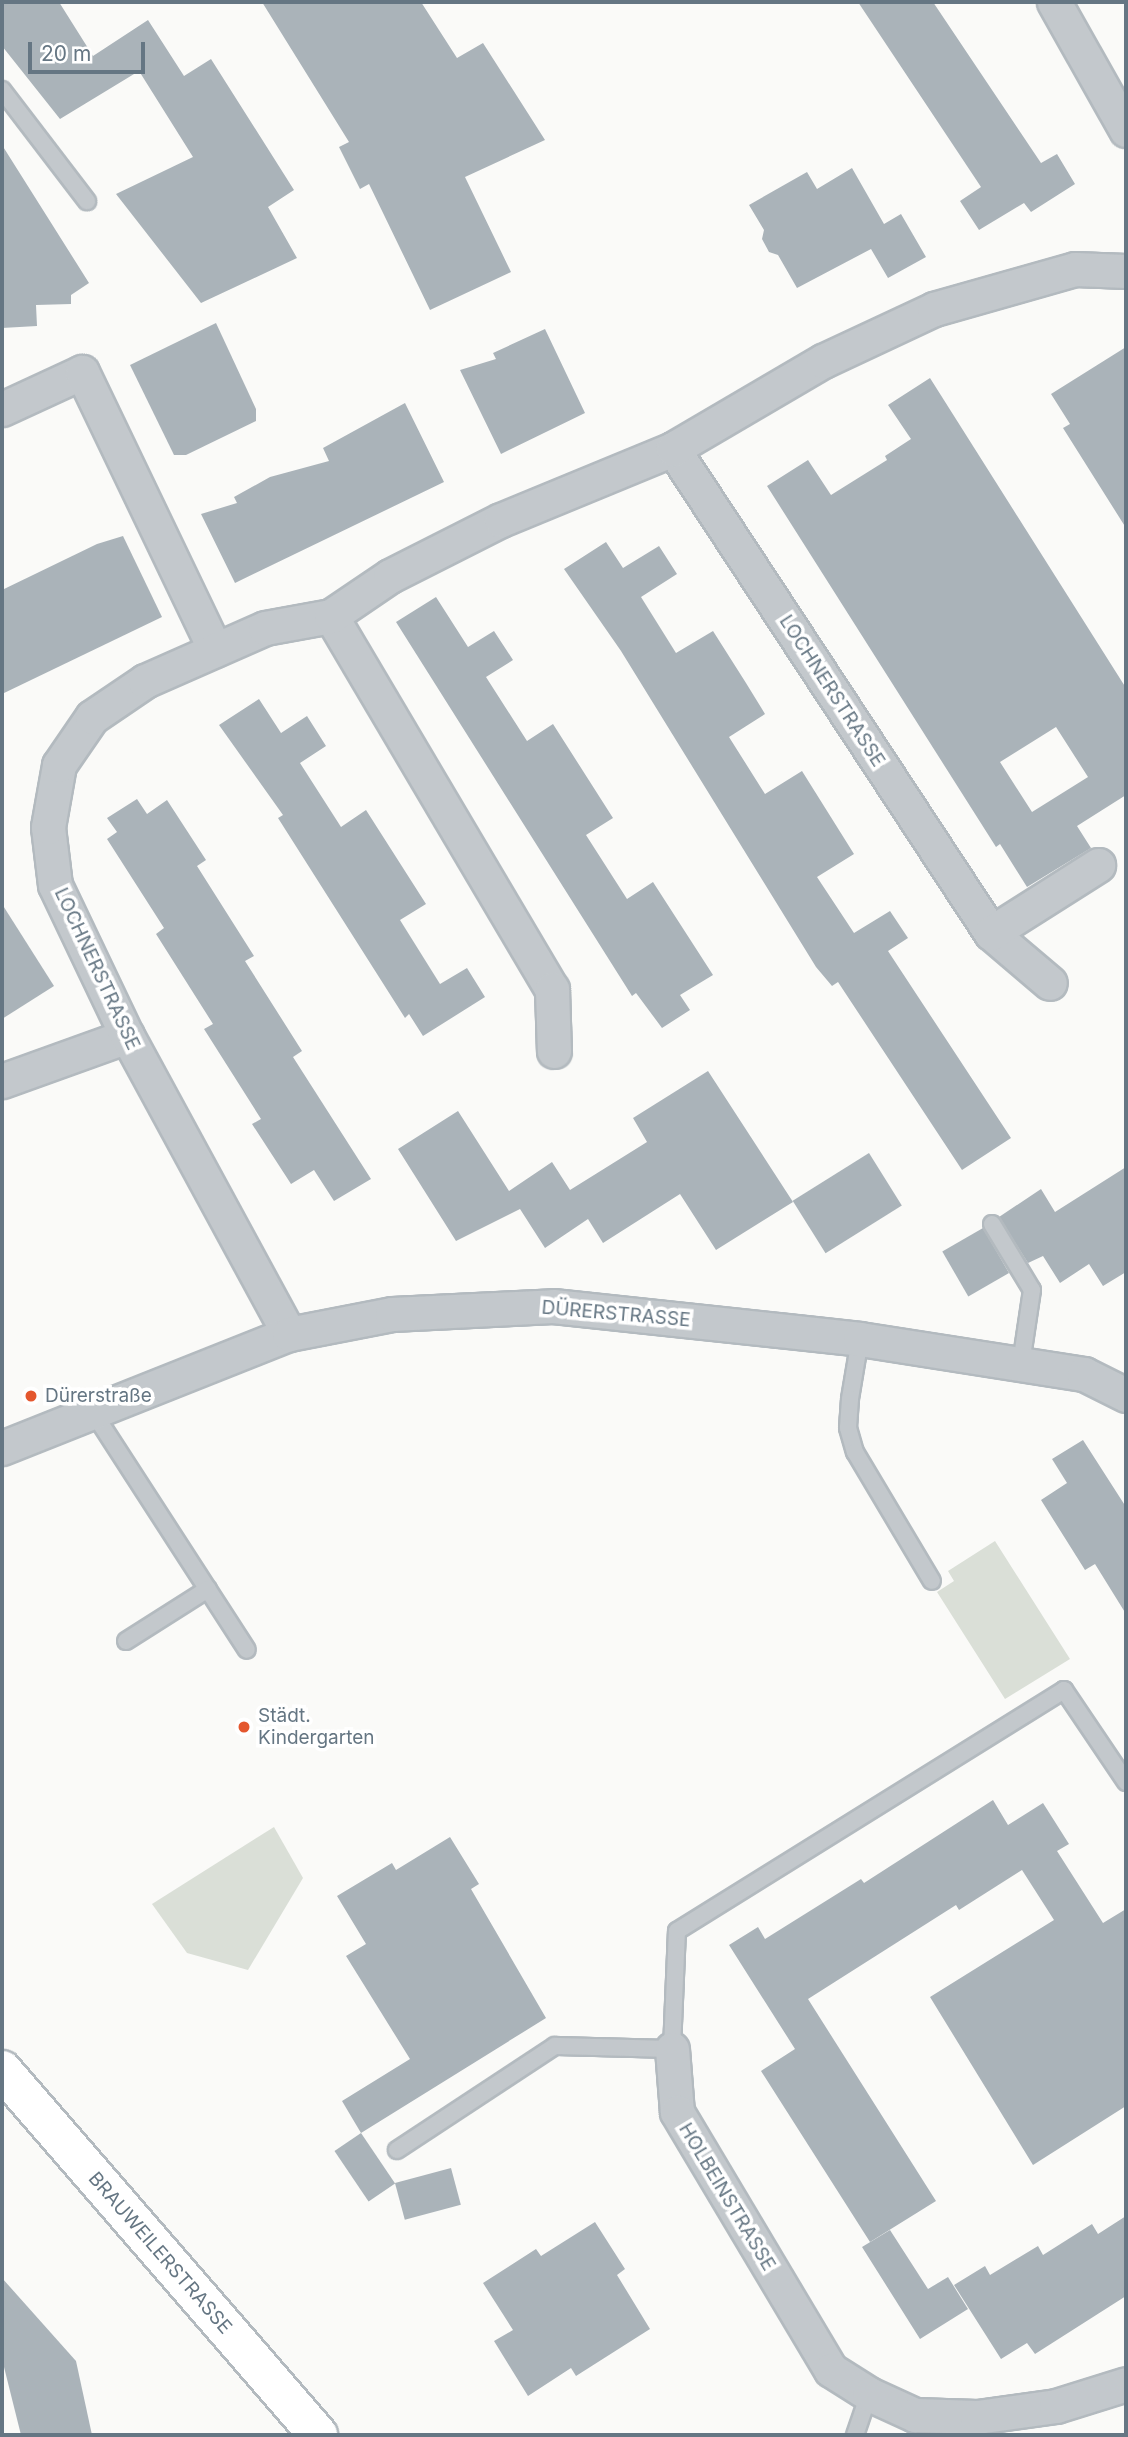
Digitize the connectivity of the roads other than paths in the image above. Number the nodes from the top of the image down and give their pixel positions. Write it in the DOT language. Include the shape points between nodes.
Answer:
graph roads {
  1 [pos="1054,2"];
  2 [pos="2,90"];
  3 [pos="1126,130"];
  4 [pos="87,201"];
  5 [pos="1126,271"];
  6 [pos="2,409"];
  7 [pos="673,449"];
  8 [pos="331,616"];
  9 [pos="215,650"];
  10 [pos="1098,865"];
  11 [pos="991,933"];
  12 [pos="1050,983"];
  13 [pos="127,1036"];
  14 [pos="554,1051"];
  15 [pos="2,1081"];
  16 [pos="992,1224"];
  17 [pos="289,1335"];
  18 [pos="860,1339"];
  19 [pos="1021,1364"];
  20 [pos="1126,1395"];
  21 [pos="93,1412"];
  22 [pos="2,1447"];
  23 [pos="932,1581"];
  24 [pos="208,1589"];
  25 [pos="126,1641"];
  26 [pos="247,1650"];
  27 [pos="1126,1783"];
  28 [pos="671,2049"];
  29 [pos="2,2070"];
  30 [pos="397,2150"];
  31 [pos="1126,2384"];
  32 [pos="869,2394"];
  33 [pos="318,2435"];
  34 [pos="855,2435"];
  1 -- 3 [label="street"];
  2 -- 4 [label="lane"];
  5 -- 7 [label="street, LOCHNERSTRASSE" via="1075,269 933,309 823,360"];
  6 -- 9 [label="street" via="82,372"];
  7 -- 8 [label="street, LOCHNERSTRASSE" via="501,520 390,576"];
  7 -- 11 [label="street, LOCHNERSTRASSE"];
  8 -- 9 [label="street, LOCHNERSTRASSE" via="265,628"];
  8 -- 14 [label="street" via="552,989"];
  9 -- 13 [label="street, LOCHNERSTRASSE" via="145,681 92,716 60,765 48,827 55,886"];
  10 -- 11 [label="street"];
  11 -- 12 [label="street, LOCHNERSTRASSE"];
  13 -- 15 [label="street"];
  13 -- 17 [label="street, LOCHNERSTRASSE"];
  16 -- 19 [label="lane" via="1032,1290"];
  17 -- 18 [label="street, DÜRERSTRASSE" via="393,1314 554,1306"];
  17 -- 21 [label="street, DÜRERSTRASSE"];
  18 -- 19 [label="street, DÜRERSTRASSE"];
  18 -- 23 [label="lane" via="848,1428 855,1452"];
  19 -- 20 [label="street, DÜRERSTRASSE" via="1084,1374"];
  21 -- 22 [label="street, DÜRERSTRASSE"];
  21 -- 24 [label="lane"];
  24 -- 25 [label="lane"];
  24 -- 26 [label="lane"];
  27 -- 28 [label="lane, HOLBEINSTRASSE" via="1064,1690 677,1931"];
  28 -- 30 [label="lane" via="555,2046"];
  28 -- 32 [label="street, HOLBEINSTRASSE" via="677,2112 831,2370"];
  29 -- 33 [label="main road, BRAUWEILERSTRASSE"];
  31 -- 32 [label="street, HOLBEINSTRASSE" via="1056,2406 977,2417 915,2414"];
  32 -- 34 [label="lane"];
}
